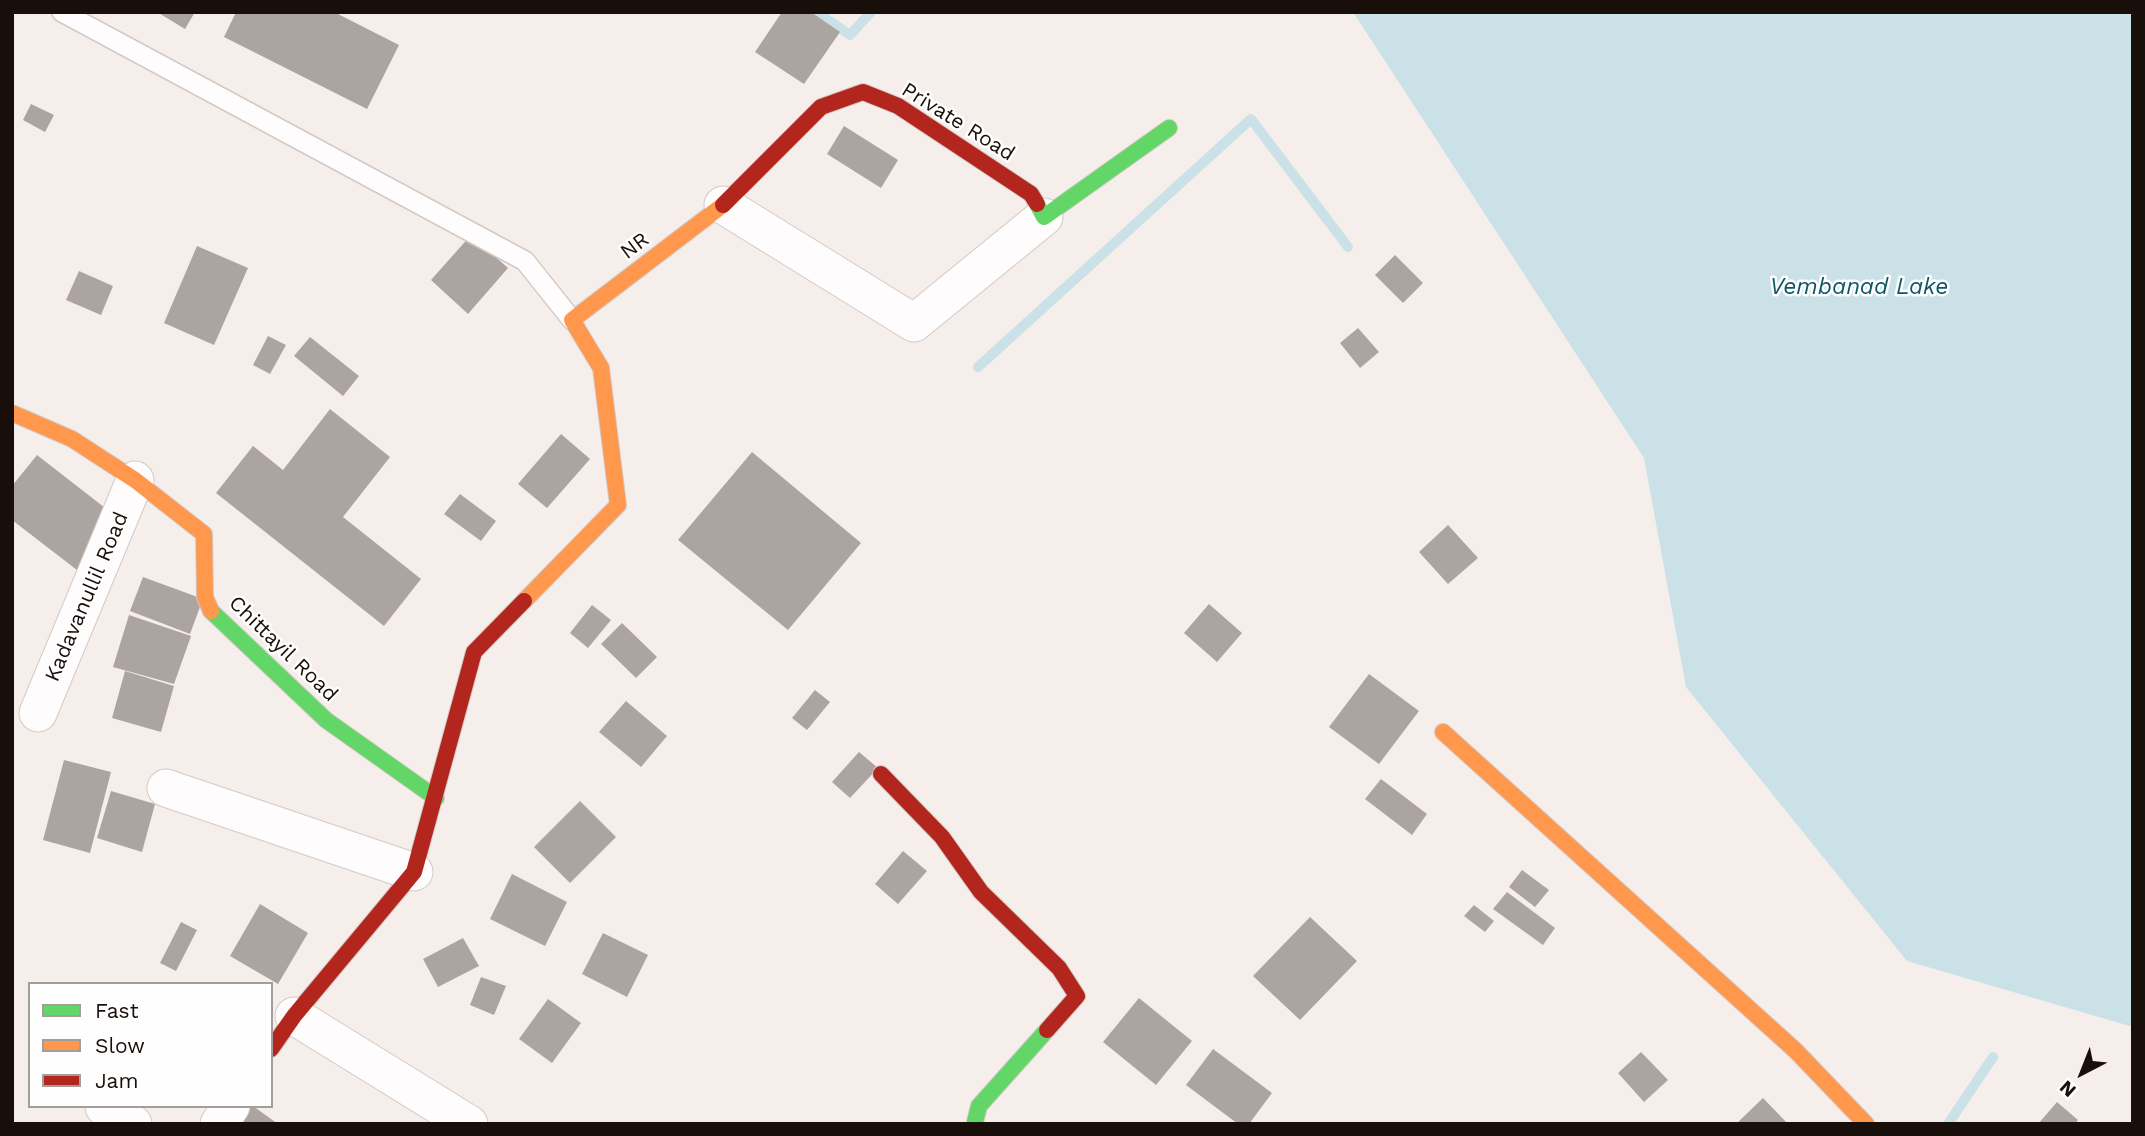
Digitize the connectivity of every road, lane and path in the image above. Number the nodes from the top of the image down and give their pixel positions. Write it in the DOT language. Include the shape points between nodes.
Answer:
graph roads {
  1 [pos="62,12"];
  2 [pos="1169,128"];
  3 [pos="723,205"];
  4 [pos="1044,217"];
  5 [pos="572,320"];
  6 [pos="12,413"];
  7 [pos="135,480"];
  8 [pos="38,713"];
  9 [pos="1443,732"];
  10 [pos="881,774"];
  11 [pos="166,788"];
  12 [pos="436,798"];
  13 [pos="414,872"];
  14 [pos="294,1016"];
  15 [pos="273,1046"];
  16 [pos="106,1108"];
  17 [pos="230,1108"];
  18 [pos="977,1123"];
  19 [pos="133,1124"];
  20 [pos="219,1124"];
  21 [pos="469,1124"];
  22 [pos="1866,1124"];
  1 -- 5 [label="lane" via="525,261"];
  2 -- 4 [label="street"];
  3 -- 4 [label="street" via="914,323"];
  3 -- 4 [label="street, Private Road" via="821,107 863,92 898,106 1031,194"];
  3 -- 5 [label="street, NR"];
  5 -- 12 [label="street" via="601,368 618,505 474,652"];
  6 -- 7 [label="street, Chittayil Road" via="72,439"];
  7 -- 8 [label="street, Kadavanullil Road"];
  7 -- 12 [label="street, Chittayil Road" via="204,534 205,597 212,614 326,720"];
  9 -- 22 [label="street" via="1796,1051"];
  10 -- 18 [label="street" via="942,837 981,892 1059,968 1077,996 979,1106"];
  11 -- 13 [label="street"];
  12 -- 13 [label="street"];
  13 -- 14 [label="street"];
  14 -- 15 [label="street"];
  14 -- 21 [label="street"];
  16 -- 19 [label="street"];
  17 -- 20 [label="street"];
}
